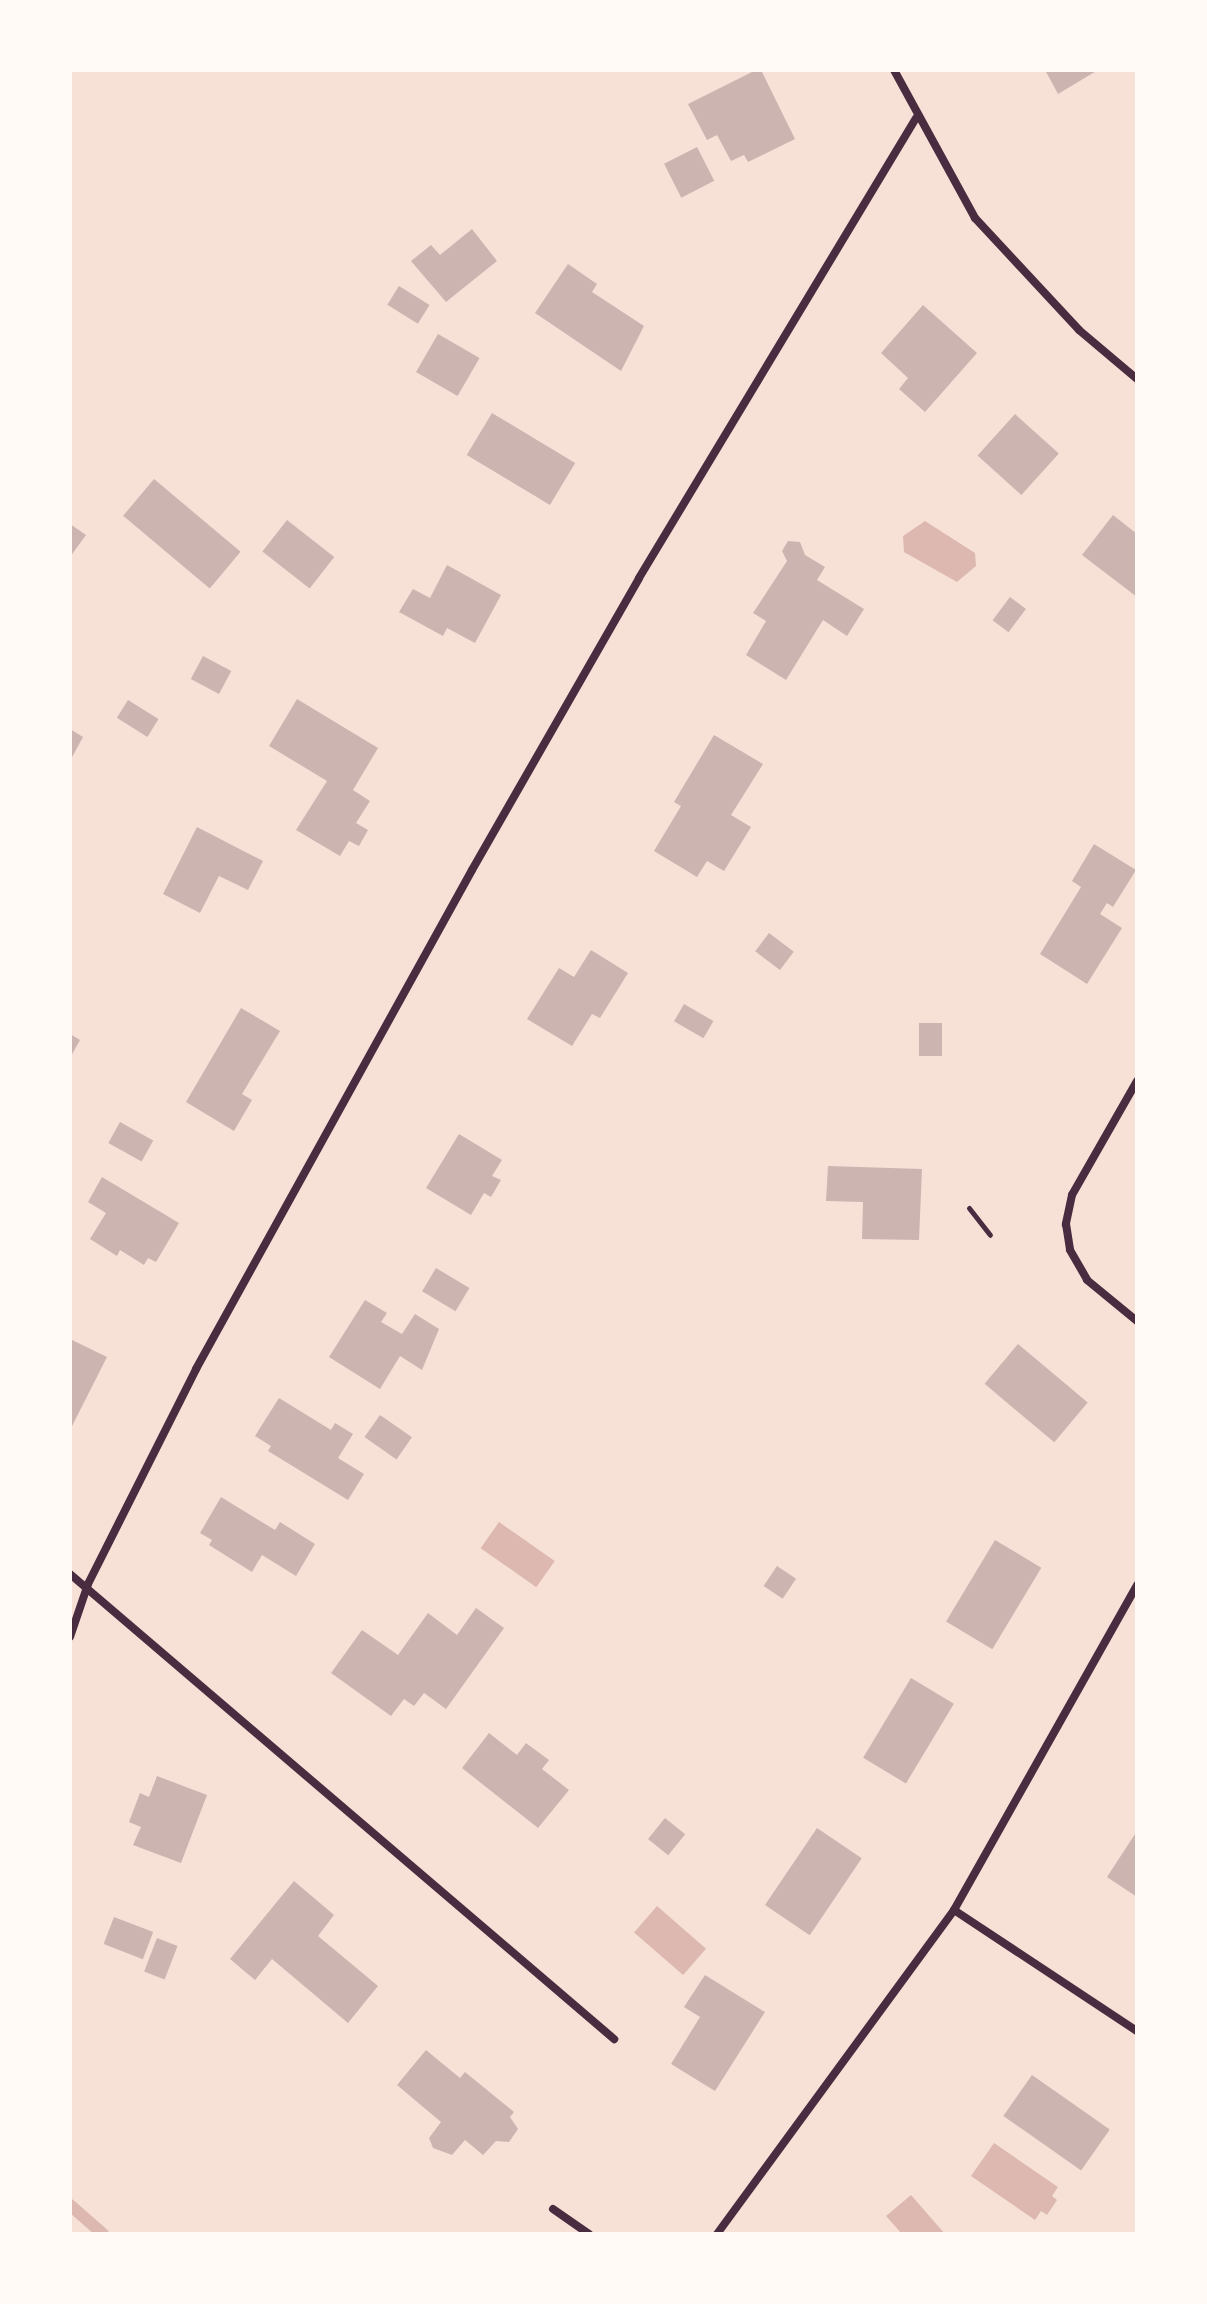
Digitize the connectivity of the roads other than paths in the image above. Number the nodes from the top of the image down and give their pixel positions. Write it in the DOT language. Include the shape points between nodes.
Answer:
graph roads {
  1 [pos="894,70"];
  2 [pos="916,118"];
  3 [pos="1137,379"];
  4 [pos="1137,1081"];
  5 [pos="1137,1321"];
  6 [pos="70,1574"];
  7 [pos="88,1584"];
  8 [pos="1137,1585"];
  9 [pos="70,1637"];
  10 [pos="954,1910"];
  11 [pos="1137,2031"];
  12 [pos="614,2039"];
  13 [pos="553,2209"];
  14 [pos="589,2234"];
  15 [pos="717,2234"];
  1 -- 2 [label="street"];
  2 -- 3 [label="street" via="975,218 1079,330"];
  2 -- 7 [label="street" via="645,568 472,870 196,1369"];
  4 -- 5 [label="street" via="1072,1195 1066,1224 1070,1250 1087,1280"];
  6 -- 7 [label="street"];
  7 -- 9 [label="street"];
  7 -- 12 [label="street"];
  8 -- 10 [label="street"];
  10 -- 11 [label="street"];
  10 -- 15 [label="street"];
  13 -- 14 [label="street"];
}
